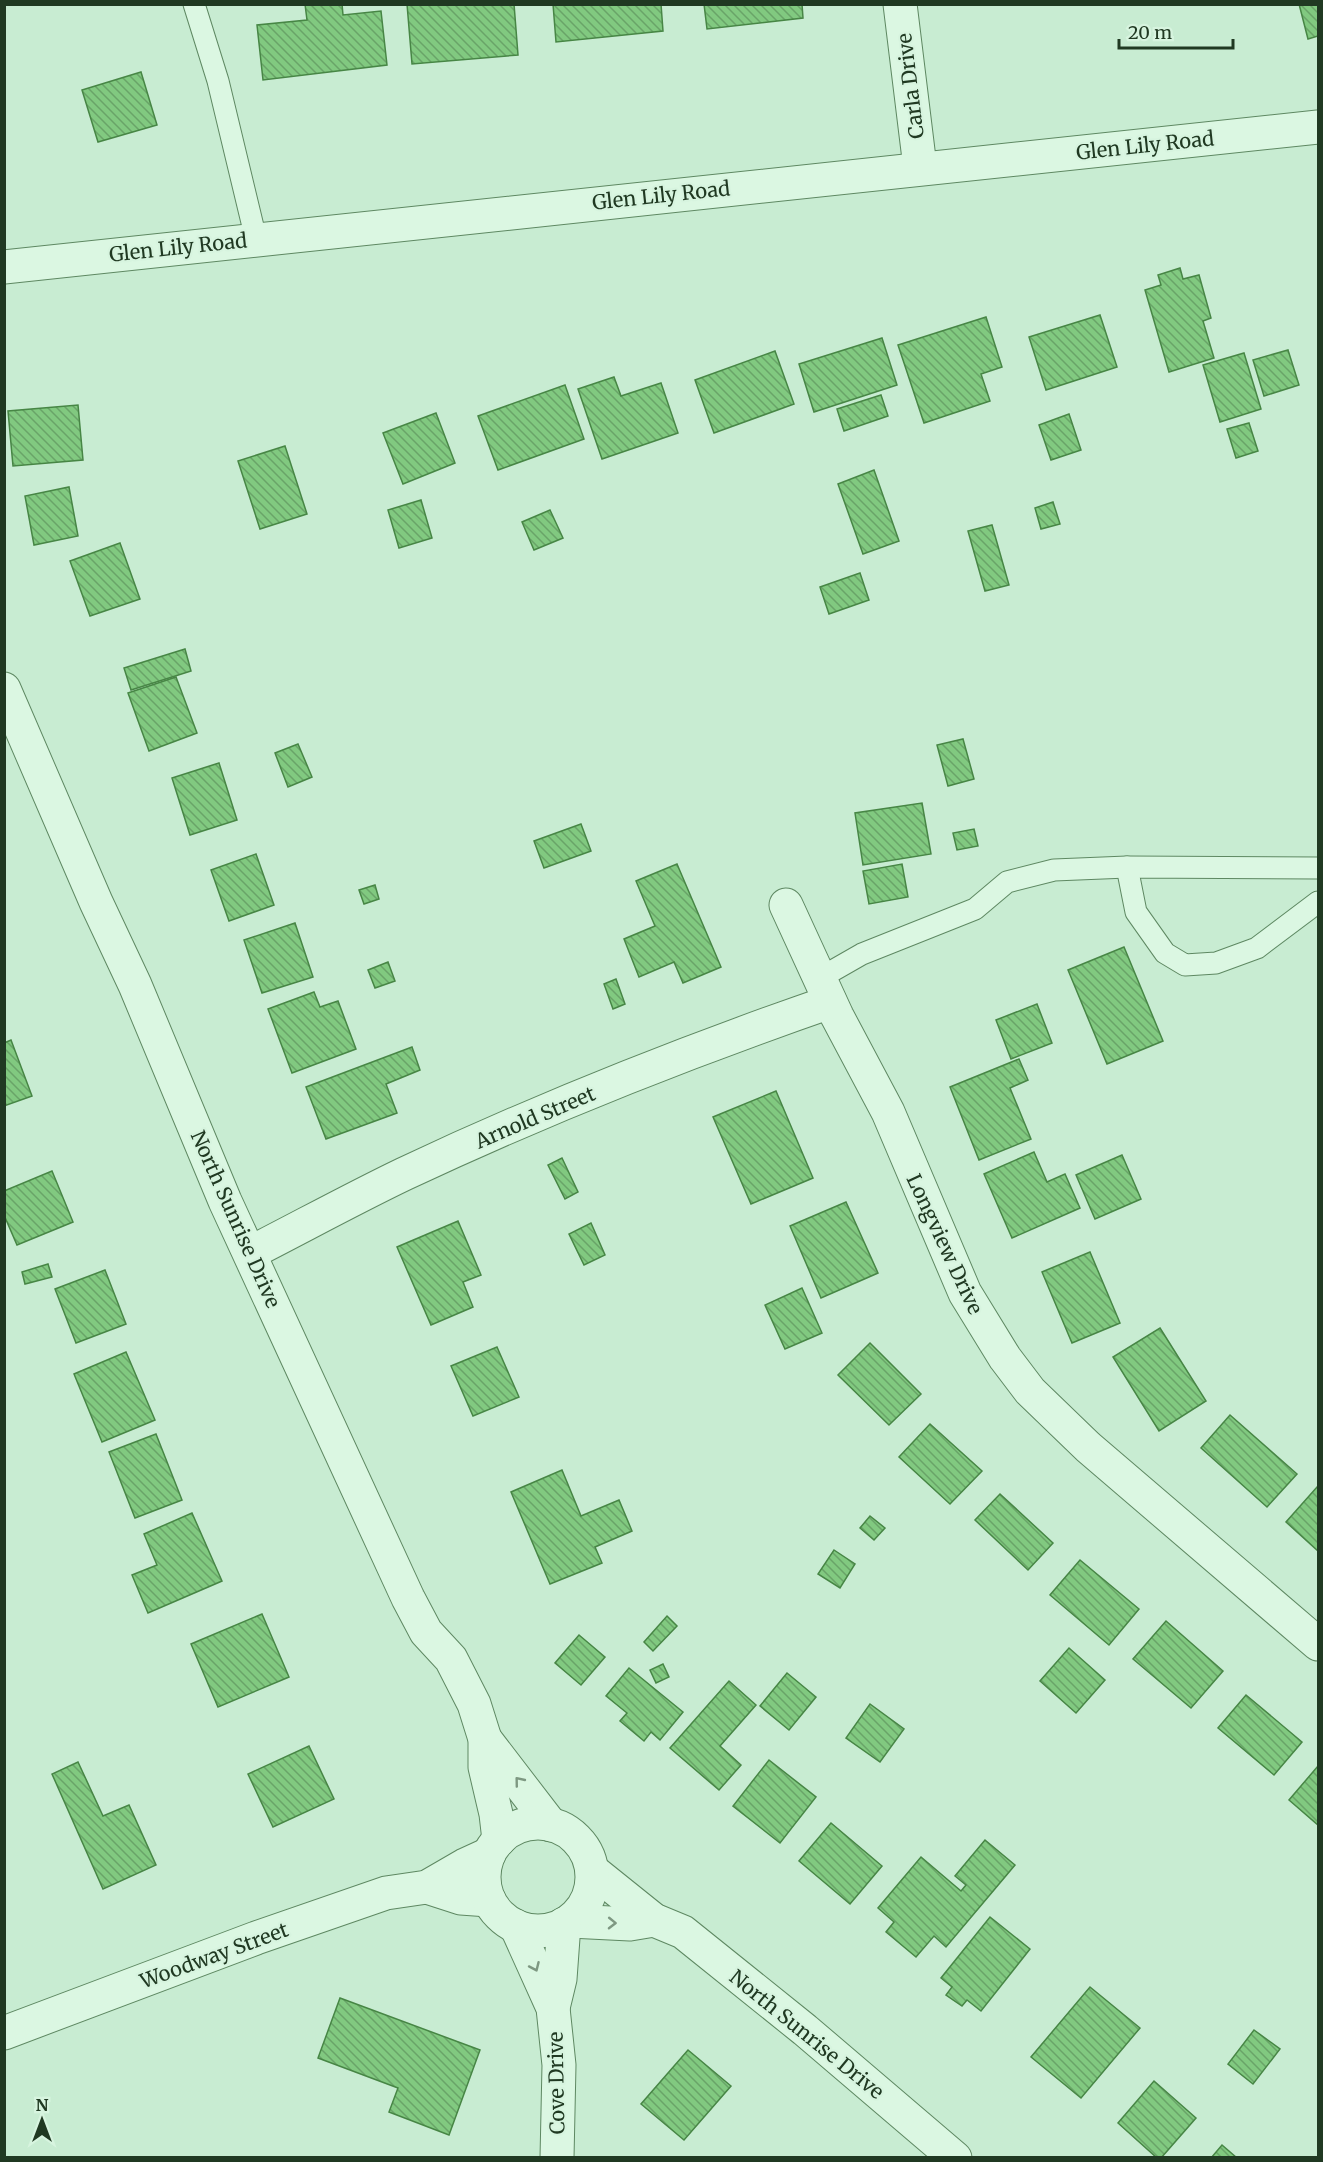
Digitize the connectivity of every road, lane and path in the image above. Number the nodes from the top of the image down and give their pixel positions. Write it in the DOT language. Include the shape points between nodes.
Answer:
graph roads {
  1 [pos="194,4"];
  2 [pos="900,4"];
  3 [pos="1318,127"];
  4 [pos="920,167"];
  5 [pos="256,239"];
  6 [pos="4,267"];
  7 [pos="4,688"];
  8 [pos="1127,867"];
  9 [pos="1318,868"];
  10 [pos="1318,902"];
  11 [pos="786,905"];
  12 [pos="825,990"];
  13 [pos="250,1253"];
  14 [pos="1318,1644"];
  15 [pos="485,1739"];
  16 [pos="551,1825"];
  17 [pos="494,1847"];
  18 [pos="593,1871"];
  19 [pos="427,1887"];
  20 [pos="489,1900"];
  21 [pos="654,1920"];
  22 [pos="567,1922"];
  23 [pos="516,1926"];
  24 [pos="553,2008"];
  25 [pos="4,2033"];
  26 [pos="557,2157"];
  27 [pos="955,2157"];
  1 -- 5 [label="lane" via="218,81"];
  2 -- 4 [label="street, Carla Drive"];
  3 -- 4 [label="street, Glen Lily Road"];
  4 -- 5 [label="street, Glen Lily Road"];
  5 -- 6 [label="street, Glen Lily Road"];
  7 -- 13 [label="street, North Sunrise Drive"];
  8 -- 9 [label="lane"];
  8 -- 10 [label="lane" via="1136,912 1165,953 1185,965 1215,963 1257,948"];
  8 -- 12 [label="lane" via="1054,870 1007,882 975,909 862,954"];
  11 -- 12 [label="street, Longview Drive"];
  12 -- 13 [label="street, Arnold Street" via="728,1037 402,1175"];
  12 -- 14 [label="street, Longview Drive" via="888,1112 965,1293 993,1341 1030,1391 1095,1454"];
  13 -- 15 [label="street, North Sunrise Drive" via="408,1598 426,1632 451,1659 474,1704"];
  16 -- 15 [label="street, North Sunrise Drive, one-way"];
  15 -- 17 [label="street, North Sunrise Drive" via="485,1767 496,1814"];
  16 -- 17 [label="street, North Sunrise Drive" via="523,1824 506,1832"];
  16 -- 18 [label="street, North Sunrise Drive" via="576,1837 588,1853"];
  17 -- 19 [label="street, Woodway Street"];
  17 -- 20 [label="street, North Sunrise Drive" via="485,1863 483,1882"];
  18 -- 21 [label="street, North Sunrise Drive"];
  18 -- 22 [label="street" via="584,1907"];
  19 -- 20 [label="street, Woodway Street" via="461,1898"];
  19 -- 25 [label="street, Woodway Street" via="386,1893 344,1907"];
  20 -- 23 [label="street" via="500,1916"];
  22 -- 21 [label="street, North Sunrise Drive, one-way" via="630,1924"];
  21 -- 27 [label="street, North Sunrise Drive" via="683,1932"];
  22 -- 23 [label="street, North Sunrise Drive" via="553,1929 534,1931"];
  22 -- 24 [label="street, Cove Drive" via="561,1979"];
  23 -- 24 [label="street, Cove Drive, one-way"];
  24 -- 26 [label="street, Cove Drive" via="559,2065"];
}
